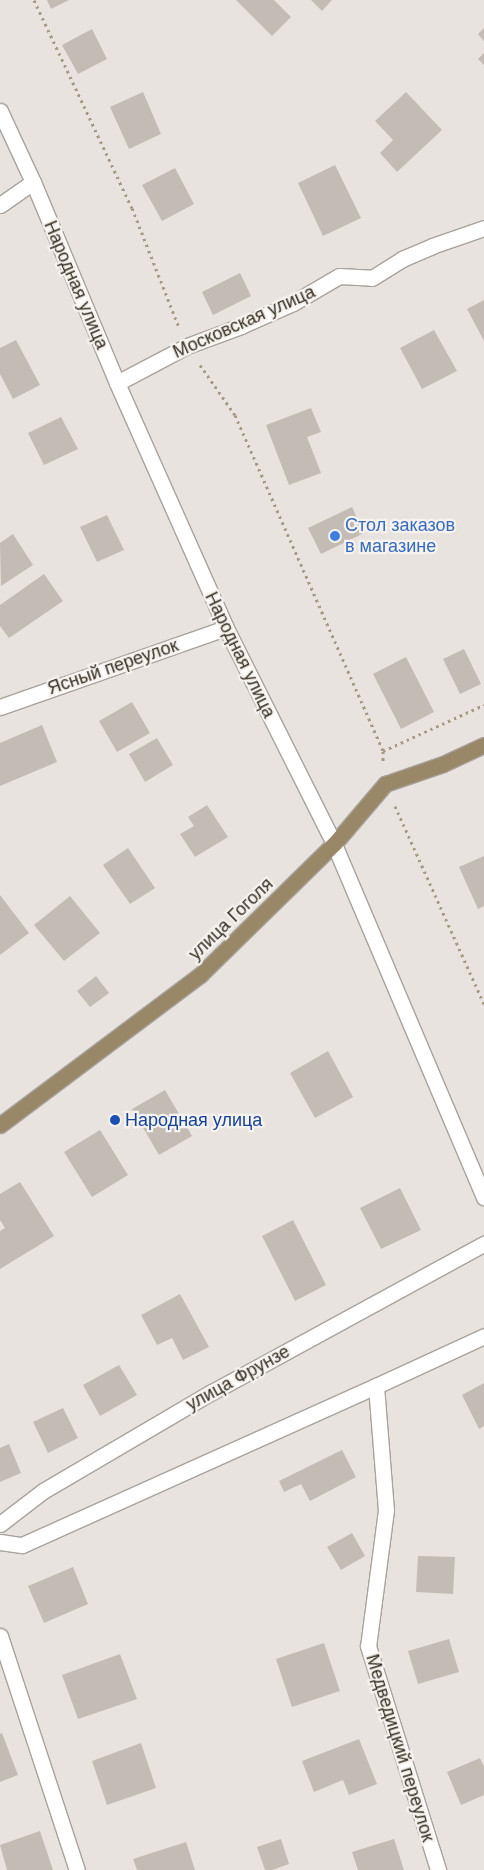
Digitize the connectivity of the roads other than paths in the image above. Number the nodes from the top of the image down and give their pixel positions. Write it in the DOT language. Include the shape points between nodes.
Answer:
graph roads {
  1 [pos="0,110"];
  2 [pos="33,182"];
  3 [pos="0,205"];
  4 [pos="484,228"];
  5 [pos="117,383"];
  6 [pos="226,628"];
  7 [pos="0,707"];
  8 [pos="484,745"];
  9 [pos="334,844"];
  10 [pos="0,1125"];
  11 [pos="484,1197"];
  12 [pos="484,1244"];
  13 [pos="484,1336"];
  14 [pos="376,1386"];
  15 [pos="0,1524"];
  16 [pos="0,1542"];
  17 [pos="0,1636"];
  18 [pos="77,1870"];
  19 [pos="438,1870"];
  1 -- 2 [label="street, Народная улица"];
  2 -- 3 [label="street"];
  2 -- 5 [label="street, Народная улица"];
  4 -- 5 [label="street, Московская улица" via="402,259 372,278 340,276 294,304 187,346"];
  5 -- 6 [label="street, Народная улица"];
  6 -- 7 [label="street, Ясный переулок"];
  6 -- 9 [label="street, Народная улица"];
  8 -- 9 [label="main road, улица Гоголя" via="384,784"];
  9 -- 10 [label="main road, улица Гоголя" via="200,975"];
  9 -- 11 [label="street, Народная улица"];
  12 -- 15 [label="street, улица Фрунзе" via="212,1392 43,1491"];
  13 -- 14 [label="street"];
  14 -- 16 [label="street" via="22,1545"];
  14 -- 19 [label="street, Медведицкий переулок" via="386,1510 368,1646"];
  17 -- 18 [label="street"];
}
